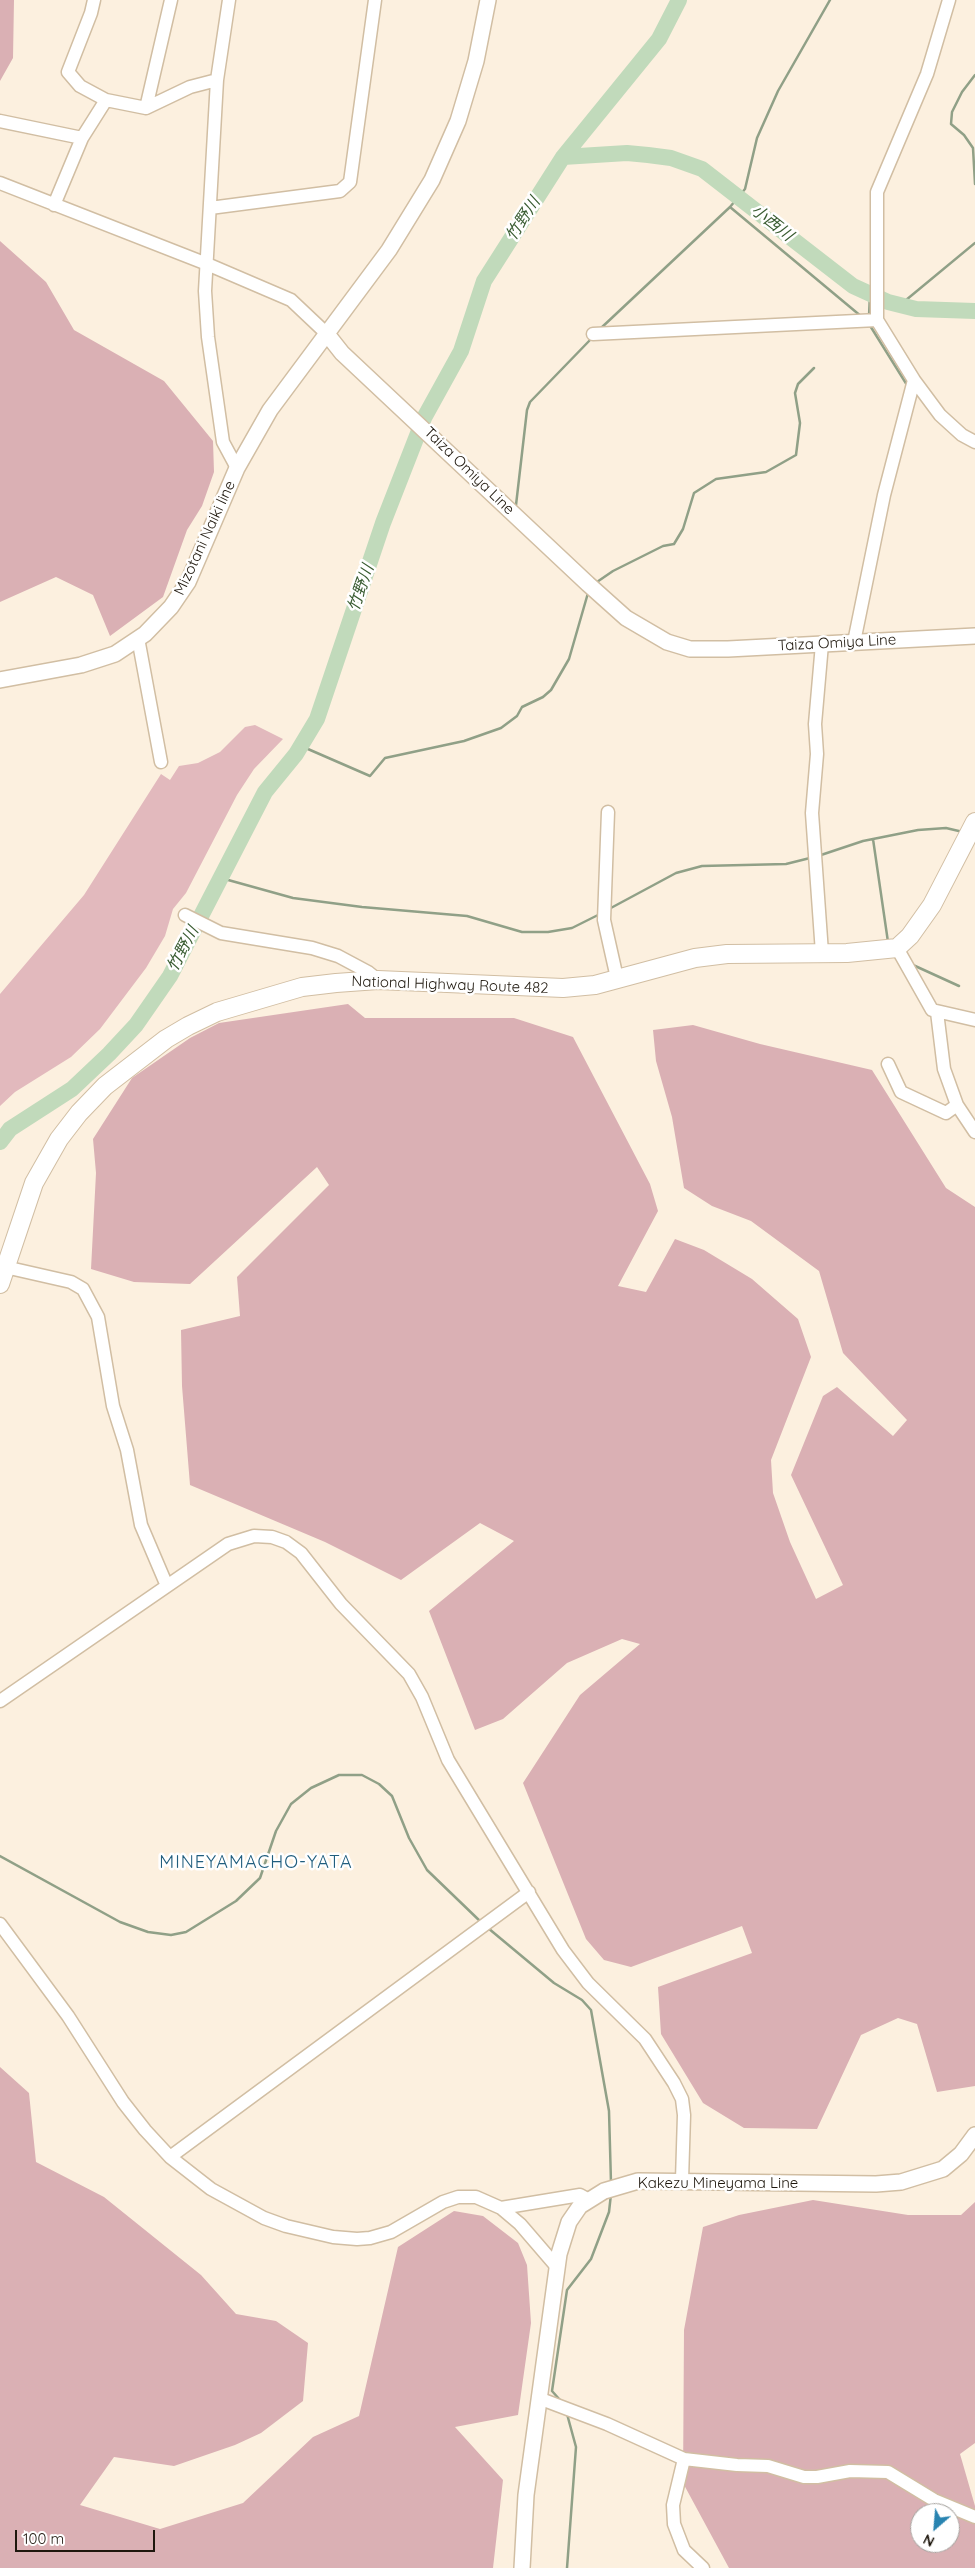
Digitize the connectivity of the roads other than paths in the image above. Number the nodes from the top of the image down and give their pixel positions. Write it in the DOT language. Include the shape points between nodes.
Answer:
graph roads {
  1 [pos="94,0"];
  2 [pos="171,0"];
  3 [pos="229,0"];
  4 [pos="375,0"];
  5 [pos="488,0"];
  6 [pos="949,0"];
  7 [pos="216,80"];
  8 [pos="106,100"];
  9 [pos="146,108"];
  10 [pos="0,121"];
  11 [pos="82,138"];
  12 [pos="0,183"];
  13 [pos="54,205"];
  14 [pos="210,208"];
  15 [pos="207,264"];
  16 [pos="877,320"];
  17 [pos="327,334"];
  18 [pos="593,334"];
  19 [pos="914,380"];
  20 [pos="975,442"];
  21 [pos="237,468"];
  22 [pos="975,636"];
  23 [pos="138,638"];
  24 [pos="854,642"];
  25 [pos="822,644"];
  26 [pos="0,680"];
  27 [pos="160,762"];
  28 [pos="608,812"];
  29 [pos="974,826"];
  30 [pos="185,914"];
  31 [pos="897,948"];
  32 [pos="822,953"];
  33 [pos="618,978"];
  34 [pos="378,980"];
  35 [pos="937,1012"];
  36 [pos="975,1020"];
  37 [pos="888,1064"];
  38 [pos="957,1105"];
  39 [pos="975,1132"];
  40 [pos="5,1267"];
  41 [pos="0,1284"];
  42 [pos="167,1586"];
  43 [pos="0,1701"];
  44 [pos="529,1892"];
  45 [pos="0,1924"];
  46 [pos="975,2135"];
  47 [pos="170,2157"];
  48 [pos="682,2180"];
  49 [pos="589,2200"];
  50 [pos="501,2208"];
  51 [pos="558,2267"];
  52 [pos="541,2399"];
  53 [pos="684,2459"];
  54 [pos="975,2517"];
  55 [pos="522,2568"];
  56 [pos="703,2568"];
  1 -- 8 [label="street" via="68,72 80,86"];
  2 -- 9 [label="street"];
  3 -- 7 [label="street"];
  4 -- 14 [label="street" via="350,182 340,191"];
  5 -- 17 [label="main road" via="476,61 460,114 432,180 399,235"];
  6 -- 16 [label="street" via="926,74 877,192"];
  7 -- 9 [label="street" via="190,87"];
  7 -- 14 [label="street"];
  8 -- 9 [label="street"];
  8 -- 11 [label="street"];
  10 -- 11 [label="street"];
  11 -- 13 [label="street"];
  12 -- 13 [label="street"];
  13 -- 15 [label="street"];
  14 -- 15 [label="street"];
  15 -- 17 [label="street" via="291,300"];
  15 -- 21 [label="street" via="208,338 222,442"];
  16 -- 18 [label="street"];
  16 -- 19 [label="street"];
  17 -- 21 [label="main road, Mizotani Naiki line" via="270,410"];
  17 -- 25 [label="main road, Taiza Omiya Line" via="342,353 626,618 666,642 690,650"];
  19 -- 20 [label="street" via="940,415"];
  19 -- 24 [label="street" via="882,504"];
  21 -- 23 [label="main road, Mizotani Naiki line" via="188,582 171,607"];
  22 -- 24 [label="main road, Taiza Omiya Line"];
  23 -- 26 [label="main road, Mizotani Naiki line" via="115,654 81,665"];
  23 -- 27 [label="street"];
  24 -- 25 [label="main road, Taiza Omiya Line"];
  25 -- 32 [label="street" via="812,813"];
  28 -- 33 [label="street" via="604,920"];
  29 -- 31 [label="highway" via="932,905 910,936"];
  30 -- 34 [label="street" via="221,934 312,948 338,956"];
  31 -- 32 [label="highway, National Highway Route 482"];
  31 -- 35 [label="street" via="932,1010"];
  32 -- 33 [label="highway, National Highway Route 482" via="726,954 695,958"];
  33 -- 34 [label="highway, National Highway Route 482" via="595,985 563,988"];
  34 -- 40 [label="highway, National Highway Route 482" via="302,987 217,1012 152,1049 105,1086 79,1112 59,1139 34,1183"];
  35 -- 36 [label="street"];
  35 -- 38 [label="street" via="944,1069"];
  37 -- 38 [label="street" via="901,1092 946,1113"];
  38 -- 39 [label="street"];
  40 -- 41 [label="highway, National Highway Route 482"];
  40 -- 42 [label="street" via="71,1282 83,1289 98,1317 113,1406 127,1450 141,1525"];
  42 -- 43 [label="street"];
  42 -- 44 [label="street" via="210,1554 246,1537 272,1537 286,1542 300,1553 341,1604 409,1674 448,1760"];
  44 -- 47 [label="street"];
  44 -- 48 [label="street" via="563,1950 588,1983 645,2039 674,2083 682,2100 684,2115"];
  45 -- 47 [label="street" via="68,2016 123,2102"];
  46 -- 48 [label="main road, Kakezu Mineyama Line" via="961,2154 943,2169 901,2182"];
  47 -- 50 [label="street" via="211,2189 264,2218 303,2232 333,2237 370,2238 391,2232 443,2202 458,2197 476,2197"];
  48 -- 49 [label="main road, Kakezu Mineyama Line" via="619,2185"];
  49 -- 50 [label="street" via="580,2195"];
  49 -- 51 [label="main road, Kakezu Mineyama Line" via="580,2206 569,2222 563,2236"];
  50 -- 51 [label="street" via="520,2224"];
  51 -- 52 [label="main road, Kakezu Mineyama Line"];
  52 -- 53 [label="street"];
  52 -- 55 [label="main road, Kakezu Mineyama Line" via="526,2495"];
  53 -- 54 [label="street" via="768,2466 817,2478 850,2471 888,2472 934,2500"];
  53 -- 56 [label="street" via="673,2505 674,2524 684,2550"];
}
